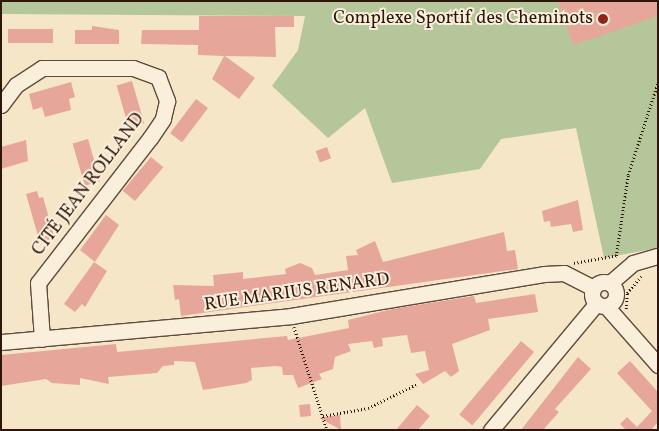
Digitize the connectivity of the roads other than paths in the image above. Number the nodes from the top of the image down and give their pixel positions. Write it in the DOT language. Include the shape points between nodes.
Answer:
graph roads {
  1 [pos="1,105"];
  2 [pos="658,256"];
  3 [pos="610,283"];
  4 [pos="593,288"];
  5 [pos="601,304"];
  6 [pos="42,339"];
  7 [pos="1,342"];
  8 [pos="658,365"];
  9 [pos="491,430"];
  1 -- 6 [label="street, CITÉ JEAN ROLLAND" via="16,84 42,68 133,68 158,77 167,101 163,118 150,138 38,284"];
  2 -- 3 [label="street" via="633,263"];
  3 -- 4 [label="street"];
  3 -- 5 [label="street" via="616,296"];
  4 -- 5 [label="street"];
  4 -- 6 [label="street, RUE MARIUS RENARD" via="564,273 291,316"];
  5 -- 8 [label="street"];
  5 -- 9 [label="street"];
  6 -- 7 [label="street, RUE MARIUS RENARD"];
}
